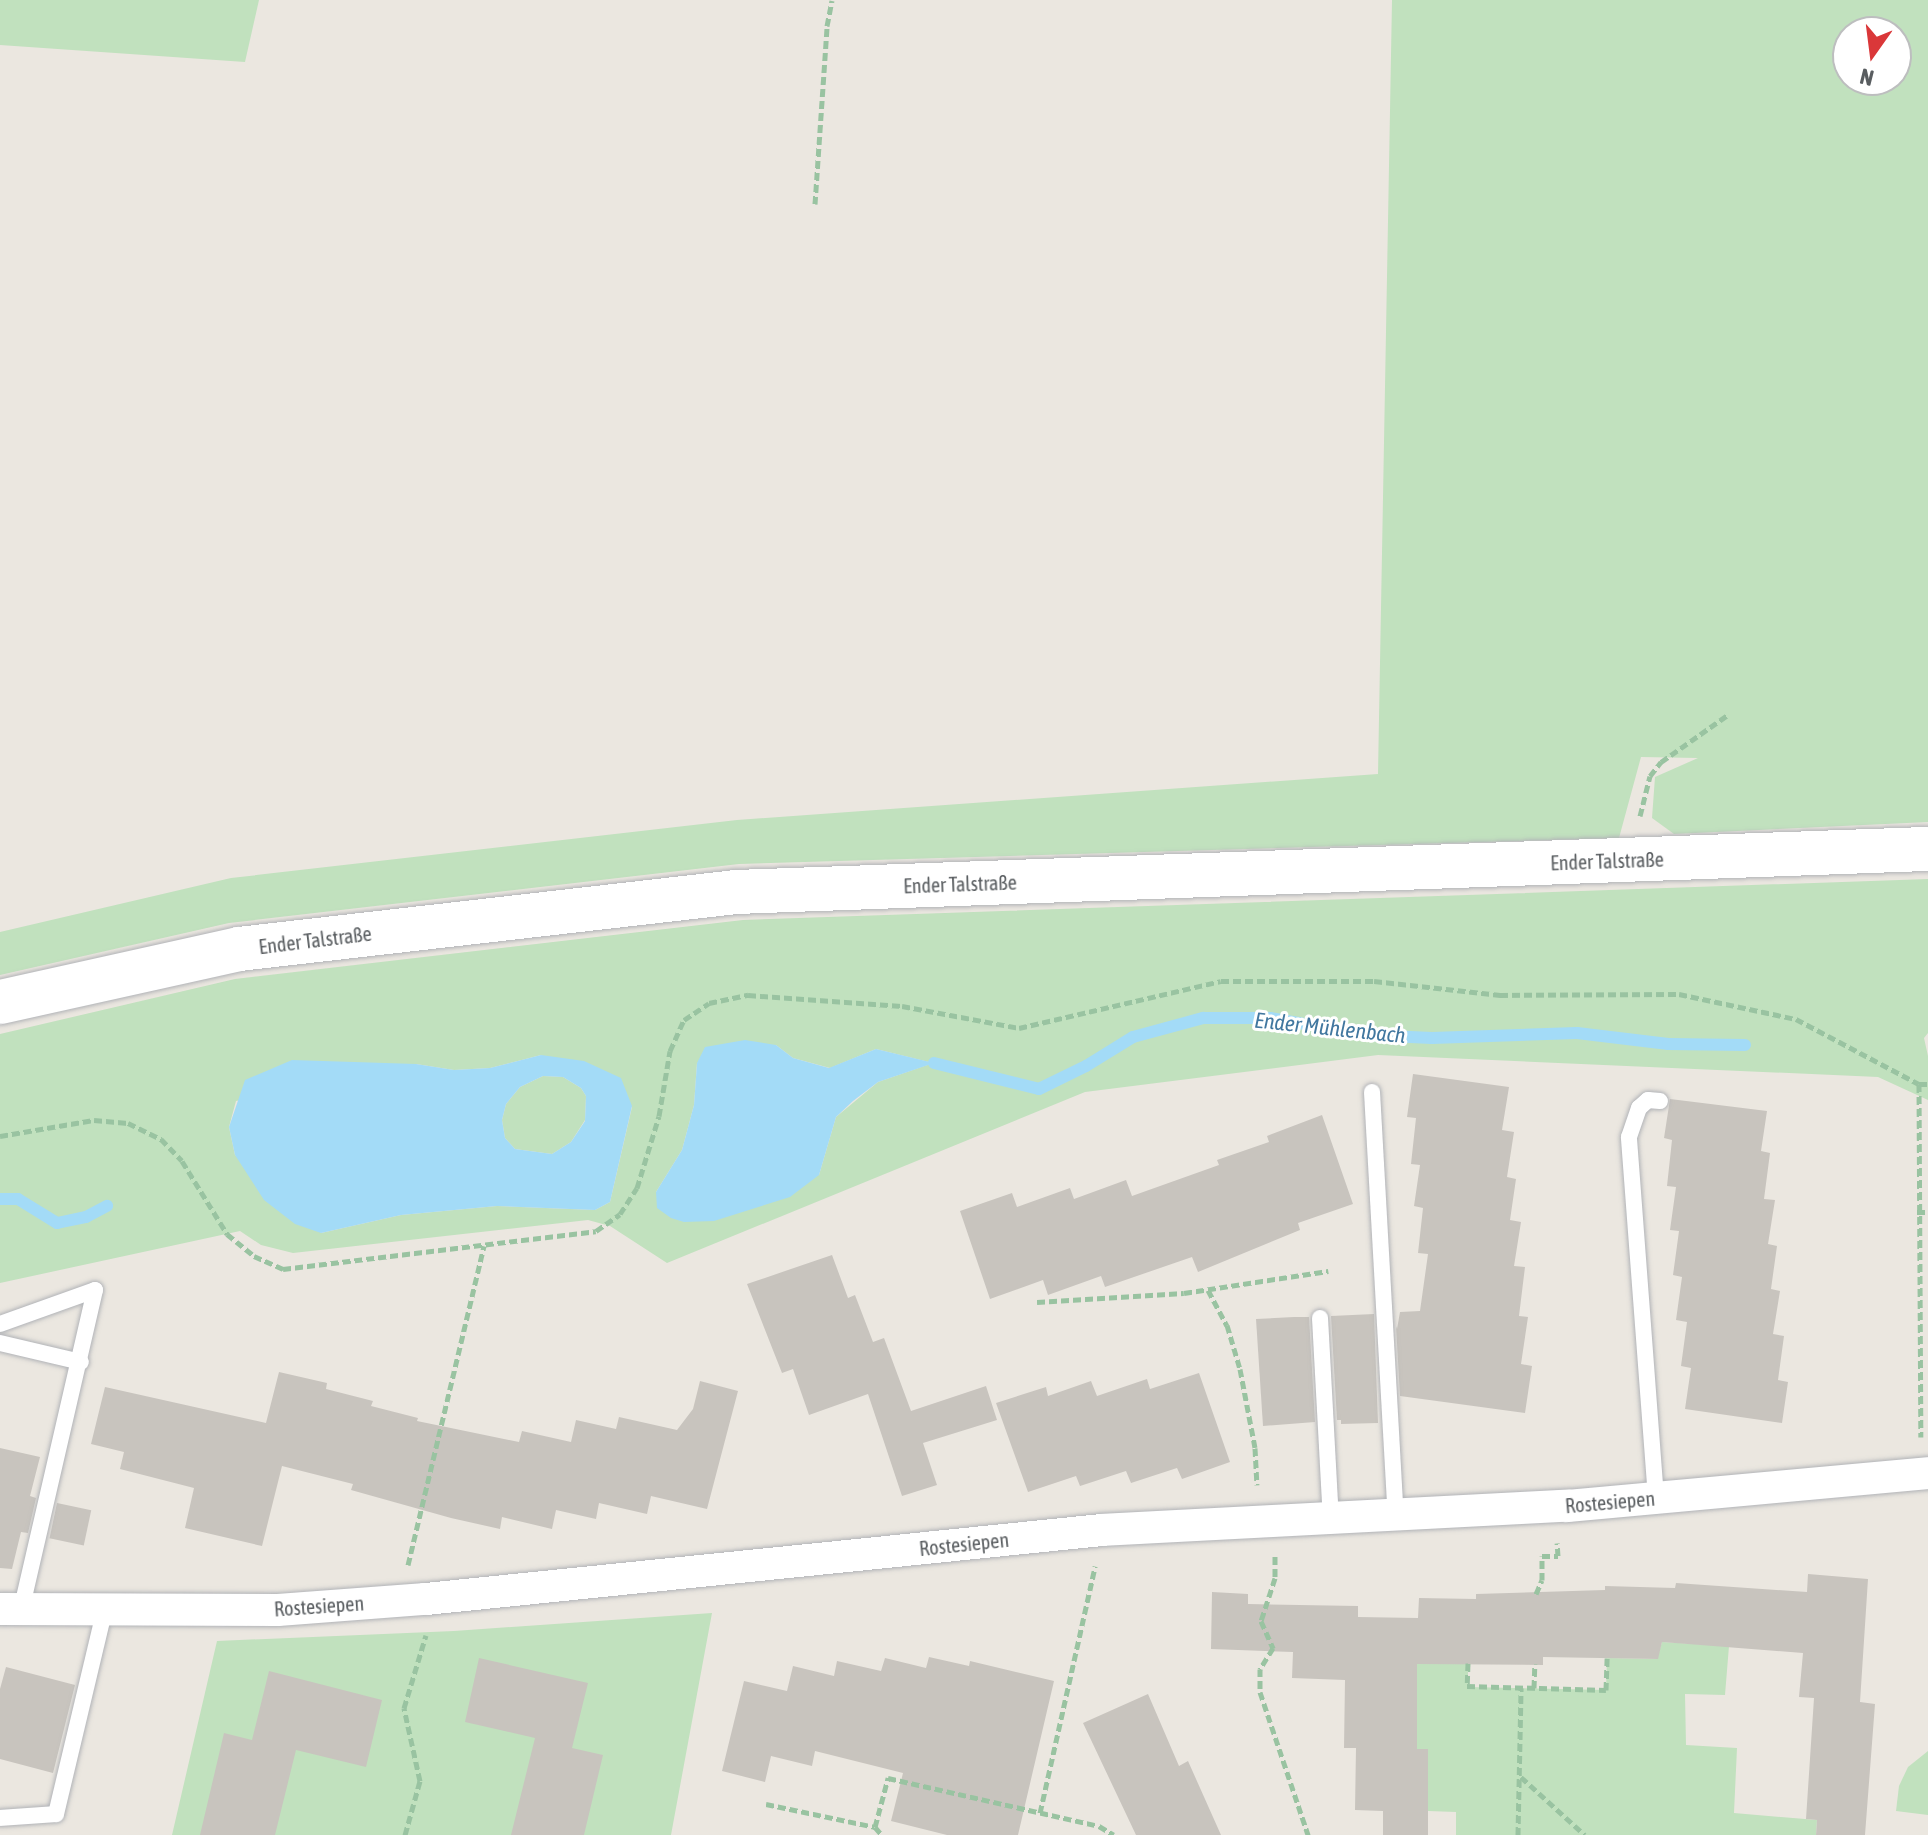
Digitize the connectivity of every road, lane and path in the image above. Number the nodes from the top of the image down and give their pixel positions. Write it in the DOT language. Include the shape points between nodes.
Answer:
graph roads {
  1 [pos="832,0"];
  2 [pos="815,204"];
  3 [pos="1729,714"];
  4 [pos="1928,849"];
  5 [pos="1632,860"];
  6 [pos="0,1002"];
  7 [pos="1919,1084"];
  8 [pos="1928,1084"];
  9 [pos="1372,1092"];
  10 [pos="1660,1101"];
  11 [pos="0,1136"];
  12 [pos="1917,1212"];
  13 [pos="1928,1212"];
  14 [pos="484,1246"];
  15 [pos="1328,1271"];
  16 [pos="1208,1290"];
  17 [pos="1037,1302"];
  18 [pos="1320,1318"];
  19 [pos="0,1324"];
  20 [pos="0,1343"];
  21 [pos="81,1362"];
  22 [pos="1928,1473"];
  23 [pos="1656,1498"];
  24 [pos="1396,1515"];
  25 [pos="1331,1518"];
  26 [pos="1267,1521"];
  27 [pos="1102,1530"];
  28 [pos="1558,1556"];
  29 [pos="1536,1594"];
  30 [pos="413,1600"];
  31 [pos="11,1608"];
  32 [pos="105,1608"];
  33 [pos="1607,1658"];
  34 [pos="1468,1663"];
  35 [pos="1535,1664"];
  36 [pos="1521,1688"];
  37 [pos="1534,1688"];
  38 [pos="1520,1776"];
  39 [pos="766,1804"];
  40 [pos="1040,1813"];
  41 [pos="0,1818"];
  42 [pos="875,1827"];
  43 [pos="405,1835"];
  44 [pos="882,1835"];
  45 [pos="1114,1835"];
  46 [pos="1308,1835"];
  47 [pos="1518,1835"];
  48 [pos="1585,1835"];
  1 -- 2 [label="path"];
  3 -- 5 [label="path" via="1661,762 1650,776"];
  4 -- 5 [label="main road, Ender Talstraße"];
  5 -- 6 [label="main road, Ender Talstraße" via="736,892 239,949"];
  7 -- 8 [label="path"];
  7 -- 12 [label="path"];
  7 -- 14 [label="path" via="1796,1019 1679,994 1500,995 1374,981 1221,981 1019,1028 902,1006 748,995 709,1003 684,1020 670,1051 659,1116 637,1188 620,1214 596,1231"];
  9 -- 24 [label="lane"];
  10 -- 23 [label="lane" via="1648,1100 1639,1108 1629,1137"];
  11 -- 14 [label="path" via="94,1120 139,1128 161,1139 182,1161 227,1234 254,1256 283,1269"];
  12 -- 13 [label="path"];
  12 -- 22 [label="path" via="1921,1447"];
  14 -- 30 [label="path"];
  15 -- 16 [label="path"];
  16 -- 17 [label="path"];
  16 -- 26 [label="path" via="1227,1325 1240,1369"];
  18 -- 25 [label="lane"];
  19 -- 21 [label="lane" via="95,1290"];
  20 -- 21 [label="lane"];
  21 -- 31 [label="lane"];
  22 -- 23 [label="street, Rostesiepen"];
  23 -- 24 [label="street, Rostesiepen"];
  24 -- 25 [label="street, Rostesiepen"];
  25 -- 26 [label="street, Rostesiepen"];
  26 -- 27 [label="street, Rostesiepen"];
  26 -- 46 [label="path" via="1275,1578 1261,1621 1273,1648 1260,1669 1260,1692"];
  27 -- 30 [label="street, Rostesiepen"];
  27 -- 40 [label="path"];
  28 -- 29 [label="path" via="1542,1556"];
  30 -- 32 [label="street, Rostesiepen" via="278,1610"];
  30 -- 43 [label="path" via="426,1636 404,1708 420,1781"];
  31 -- 32 [label="street, Rostesiepen"];
  32 -- 41 [label="lane" via="56,1814"];
  33 -- 37 [label="path" via="1606,1690"];
  34 -- 36 [label="path" via="1467,1686"];
  35 -- 37 [label="path"];
  36 -- 37 [label="path"];
  36 -- 38 [label="path"];
  38 -- 47 [label="path"];
  38 -- 48 [label="path"];
  39 -- 42 [label="path"];
  40 -- 42 [label="path" via="888,1778"];
  40 -- 45 [label="path" via="1099,1826"];
  42 -- 44 [label="path"];
}
